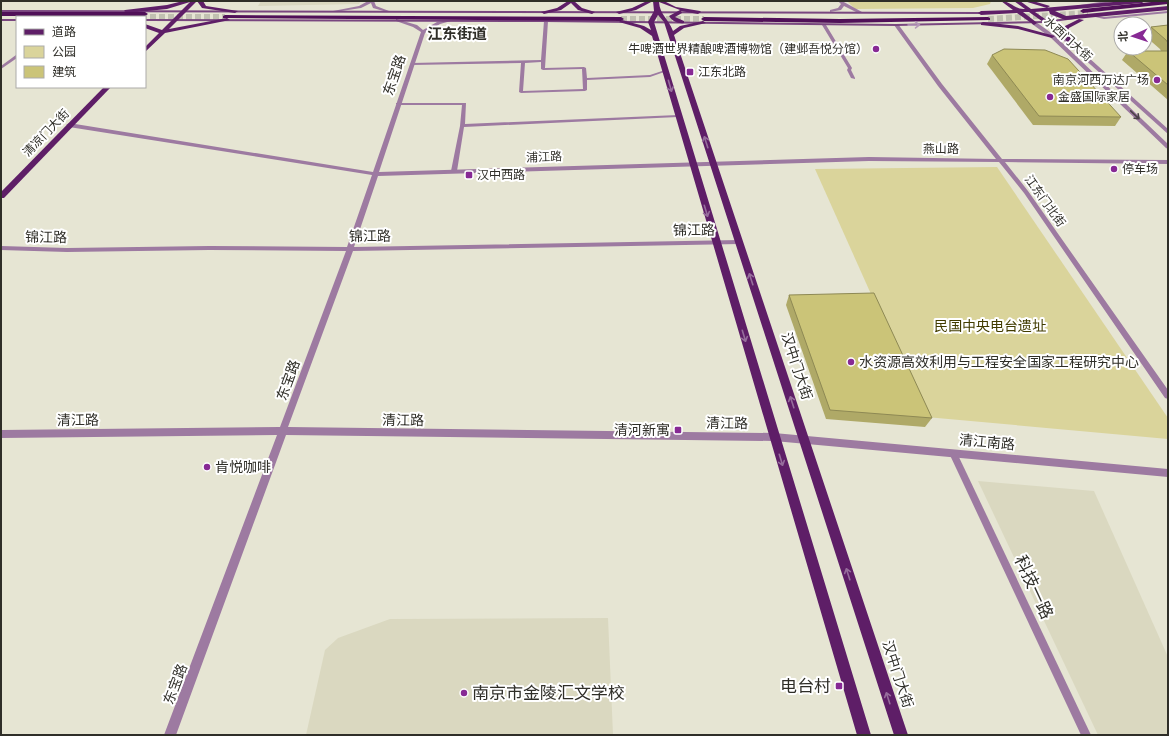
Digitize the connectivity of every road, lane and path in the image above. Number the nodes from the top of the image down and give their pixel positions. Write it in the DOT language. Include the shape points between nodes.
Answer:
graph roads {
  1 [pos="189,1"];
  2 [pos="194,1"];
  3 [pos="200,1"];
  4 [pos="371,1"];
  5 [pos="571,1"];
  6 [pos="651,1"];
  7 [pos="656,1"];
  8 [pos="660,1"];
  9 [pos="836,1"];
  10 [pos="1000,1"];
  11 [pos="1004,1"];
  12 [pos="1017,1"];
  13 [pos="1027,1"];
  14 [pos="1119,1"];
  15 [pos="843,2"];
  16 [pos="1168,2"];
  17 [pos="1111,4"];
  18 [pos="1148,4"];
  19 [pos="1076,7"];
  20 [pos="1168,7"];
  21 [pos="840,9"];
  22 [pos="1057,9"];
  23 [pos="1031,10"];
  24 [pos="104,11"];
  25 [pos="127,11"];
  26 [pos="158,11"];
  27 [pos="185,11"];
  28 [pos="265,11"];
  29 [pos="335,11"];
  30 [pos="387,11"];
  31 [pos="657,11"];
  32 [pos="1018,11"];
  33 [pos="1,12"];
  34 [pos="544,12"];
  35 [pos="592,12"];
  36 [pos="632,12"];
  37 [pos="680,12"];
  38 [pos="764,12"];
  39 [pos="832,12"];
  40 [pos="860,12"];
  41 [pos="999,12"];
  42 [pos="1128,12"];
  43 [pos="1168,12"];
  44 [pos="1088,13"];
  45 [pos="815,15"];
  46 [pos="56,16"];
  47 [pos="228,16"];
  48 [pos="312,16"];
  49 [pos="498,16"];
  50 [pos="984,16"];
  51 [pos="16,17"];
  52 [pos="621,17"];
  53 [pos="702,17"];
  54 [pos="1,18"];
  55 [pos="146,18"];
  56 [pos="146,18"];
  57 [pos="1073,18"];
  58 [pos="16,20"];
  59 [pos="175,20"];
  60 [pos="258,20"];
  61 [pos="398,20"];
  62 [pos="449,21"];
  63 [pos="546,21"];
  64 [pos="840,21"];
  65 [pos="634,22"];
  66 [pos="651,22"];
  67 [pos="667,22"];
  68 [pos="682,22"];
  69 [pos="1034,22"];
  70 [pos="1046,22"];
  71 [pos="768,23"];
  72 [pos="1014,23"];
  73 [pos="983,24"];
  74 [pos="824,25"];
  75 [pos="146,26"];
  76 [pos="896,26"];
  77 [pos="163,32"];
  78 [pos="423,32"];
  79 [pos="1052,36"];
  80 [pos="655,37"];
  81 [pos="672,37"];
  82 [pos="1069,41"];
  83 [pos="146,49"];
  84 [pos="16,57"];
  85 [pos="542,61"];
  86 [pos="523,62"];
  87 [pos="412,64"];
  88 [pos="1,68"];
  89 [pos="665,71"];
  90 [pos="853,78"];
  91 [pos="585,79"];
  92 [pos="107,88"];
  93 [pos="398,104"];
  94 [pos="678,116"];
  95 [pos="69,125"];
  96 [pos="462,126"];
  97 [pos="1168,132"];
  98 [pos="1168,147"];
  99 [pos="1001,160"];
  100 [pos="1168,162"];
  101 [pos="713,163"];
  102 [pos="692,164"];
  103 [pos="454,171"];
  104 [pos="375,174"];
  105 [pos="1,196"];
  106 [pos="716,242"];
  107 [pos="739,242"];
  108 [pos="1,248"];
  109 [pos="350,249"];
  110 [pos="1168,396"];
  111 [pos="284,431"];
  112 [pos="1,434"];
  113 [pos="774,437"];
  114 [pos="804,439"];
  115 [pos="953,453"];
  116 [pos="1168,473"];
  117 [pos="170,735"];
  118 [pos="864,735"];
  119 [pos="901,735"];
  120 [pos="1086,735"];
  1 -- 25 [label="main road" via="167,7"];
  2 -- 27 [label="main road"];
  3 -- 47 [label="main road" via="204,7"];
  4 -- 29 [label="street" via="360,7"];
  4 -- 30 [label="street" via="374,7"];
  5 -- 34 [label="main road" via="559,9"];
  5 -- 35 [label="main road" via="580,9"];
  6 -- 52 [label="main road"];
  7 -- 31 [label="main road"];
  8 -- 53 [label="main road"];
  9 -- 21 [label="street"];
  10 -- 50 [label="main road" via="999,6"];
  11 -- 32 [label="main road, 水西门大街"];
  12 -- 23 [label="main road, 水西门大街"];
  13 -- 19 [label="main road" via="1046,6"];
  14 -- 19 [label="street"];
  15 -- 21 [label="street"];
  15 -- 40 [label="street"];
  16 -- 18 [label="highway"];
  17 -- 18 [label="highway"];
  17 -- 19 [label="main road"];
  18 -- 20 [label="highway"];
  18 -- 42 [label="highway"];
  18 -- 44 [label="highway"];
  19 -- 22 [label="main road"];
  20 -- 42 [label="main road"];
  21 -- 39 [label="street"];
  22 -- 23 [label="main road"];
  22 -- 57 [label="main road" via="1052,10 1052,13 1060,17"];
  23 -- 32 [label="main road"];
  23 -- 70 [label="main road, 水西门大街"];
  24 -- 25 [label="main road"];
  24 -- 33 [label="main road"];
  24 -- 46 [label="highway"];
  25 -- 26 [label="main road"];
  26 -- 27 [label="main road"];
  26 -- 55 [label="main road" via="166,14 160,18"];
  27 -- 47 [label="main road"];
  27 -- 59 [label="main road"];
  28 -- 29 [label="main road"];
  28 -- 47 [label="main road"];
  28 -- 48 [label="highway"];
  29 -- 30 [label="main road"];
  30 -- 34 [label="main road"];
  31 -- 36 [label="main road"];
  31 -- 37 [label="main road"];
  31 -- 66 [label="main road"];
  31 -- 67 [label="main road, 汉中门大街"];
  32 -- 41 [label="main road"];
  32 -- 69 [label="main road, 水西门大街"];
  33 -- 46 [label="highway"];
  34 -- 35 [label="main road"];
  34 -- 49 [label="highway"];
  35 -- 52 [label="main road"];
  36 -- 52 [label="main road"];
  36 -- 65 [label="main road" via="640,14 642,18"];
  37 -- 53 [label="main road"];
  37 -- 68 [label="main road" via="672,16"];
  38 -- 39 [label="main road"];
  38 -- 45 [label="highway"];
  38 -- 53 [label="main road"];
  39 -- 40 [label="main road"];
  40 -- 50 [label="main road"];
  41 -- 50 [label="main road"];
  41 -- 72 [label="main road" via="1012,13 1019,17 1020,19"];
  42 -- 44 [label="main road"];
  43 -- 44 [label="street" via="1104,18"];
  44 -- 57 [label="main road"];
  44 -- 82 [label="main road" via="1067,27 1064,32"];
  45 -- 50 [label="highway"];
  45 -- 53 [label="highway"];
  47 -- 48 [label="highway"];
  47 -- 59 [label="main road"];
  47 -- 60 [label="main road"];
  47 -- 77 [label="main road"];
  48 -- 49 [label="highway"];
  48 -- 60 [label="highway"];
  49 -- 52 [label="highway"];
  49 -- 63 [label="highway"];
  50 -- 64 [label="highway"];
  51 -- 54 [label="highway"];
  52 -- 63 [label="main road"];
  52 -- 65 [label="main road"];
  52 -- 80 [label="main road" via="642,27"];
  53 -- 64 [label="highway"];
  53 -- 68 [label="main road"];
  53 -- 71 [label="main road"];
  53 -- 81 [label="main road" via="682,27"];
  54 -- 58 [label="main road"];
  56 -- 59 [label="main road"];
  57 -- 70 [label="main road"];
  59 -- 77 [label="main road"];
  60 -- 61 [label="main road"];
  61 -- 62 [label="main road"];
  61 -- 78 [label="street"];
  62 -- 63 [label="main road"];
  62 -- 78 [label="street" via="438,23"];
  63 -- 85 [label="street"];
  64 -- 71 [label="highway"];
  65 -- 66 [label="main road"];
  66 -- 67 [label="main road"];
  66 -- 80 [label="main road"];
  67 -- 68 [label="main road"];
  67 -- 81 [label="main road, 汉中门大街"];
  69 -- 70 [label="main road"];
  69 -- 72 [label="main road"];
  69 -- 79 [label="street, 水西门大街"];
  70 -- 82 [label="street, 水西门大街"];
  71 -- 74 [label="main road"];
  72 -- 73 [label="main road"];
  76 -- 73 [label="main road, one-way"];
  73 -- 79 [label="main road" via="1035,30"];
  74 -- 76 [label="main road"];
  74 -- 90 [label="street" via="850,68"];
  75 -- 77 [label="main road"];
  76 -- 99 [label="street, 江东门北街"];
  77 -- 83 [label="main road"];
  78 -- 87 [label="street, 东宝路"];
  79 -- 98 [label="street, 水西门大街, one-way"];
  80 -- 81 [label="main road"];
  80 -- 89 [label="main road"];
  101 -- 81 [label="main road, 汉中门大街, one-way"];
  82 -- 97 [label="street, 水西门大街"];
  84 -- 88 [label="street"];
  85 -- 86 [label="street"];
  85 -- 91 [label="street" via="543,69 584,68"];
  86 -- 87 [label="street"];
  86 -- 91 [label="street" via="522,92 585,90"];
  87 -- 93 [label="street, 东宝路"];
  89 -- 91 [label="street" via="650,76"];
  89 -- 94 [label="main road, one-way"];
  92 -- 95 [label="main road, 清凉门大街"];
  93 -- 96 [label="street" via="464,104"];
  93 -- 104 [label="street, 东宝路"];
  94 -- 96 [label="street"];
  94 -- 102 [label="main road"];
  95 -- 104 [label="street, 浦江路"];
  95 -- 105 [label="main road, 清凉门大街"];
  96 -- 103 [label="street"];
  99 -- 100 [label="street, 燕山路"];
  99 -- 101 [label="street, 燕山路" via="869,159"];
  99 -- 110 [label="street, 江东门北街"];
  101 -- 102 [label="street, 浦江路"];
  101 -- 107 [label="main road, 汉中门大街"];
  102 -- 103 [label="street, 浦江路"];
  102 -- 106 [label="main road, one-way"];
  103 -- 104 [label="street, 浦江路"];
  104 -- 109 [label="street, 东宝路"];
  106 -- 107 [label="street, 锦江路"];
  106 -- 109 [label="street, 锦江路"];
  106 -- 113 [label="main road, one-way"];
  114 -- 107 [label="main road, 汉中门大街, one-way"];
  108 -- 109 [label="street, 锦江路"];
  109 -- 111 [label="street, 东宝路"];
  111 -- 112 [label="street, 清江路"];
  111 -- 113 [label="street, 清江路"];
  111 -- 117 [label="street, 东宝路"];
  113 -- 114 [label="street, 清江路"];
  113 -- 118 [label="main road, one-way"];
  114 -- 115 [label="street, 清江南路"];
  119 -- 114 [label="main road, 汉中门大街, one-way"];
  115 -- 116 [label="street, 清江南路"];
  115 -- 120 [label="street, 科技一路"];
}
